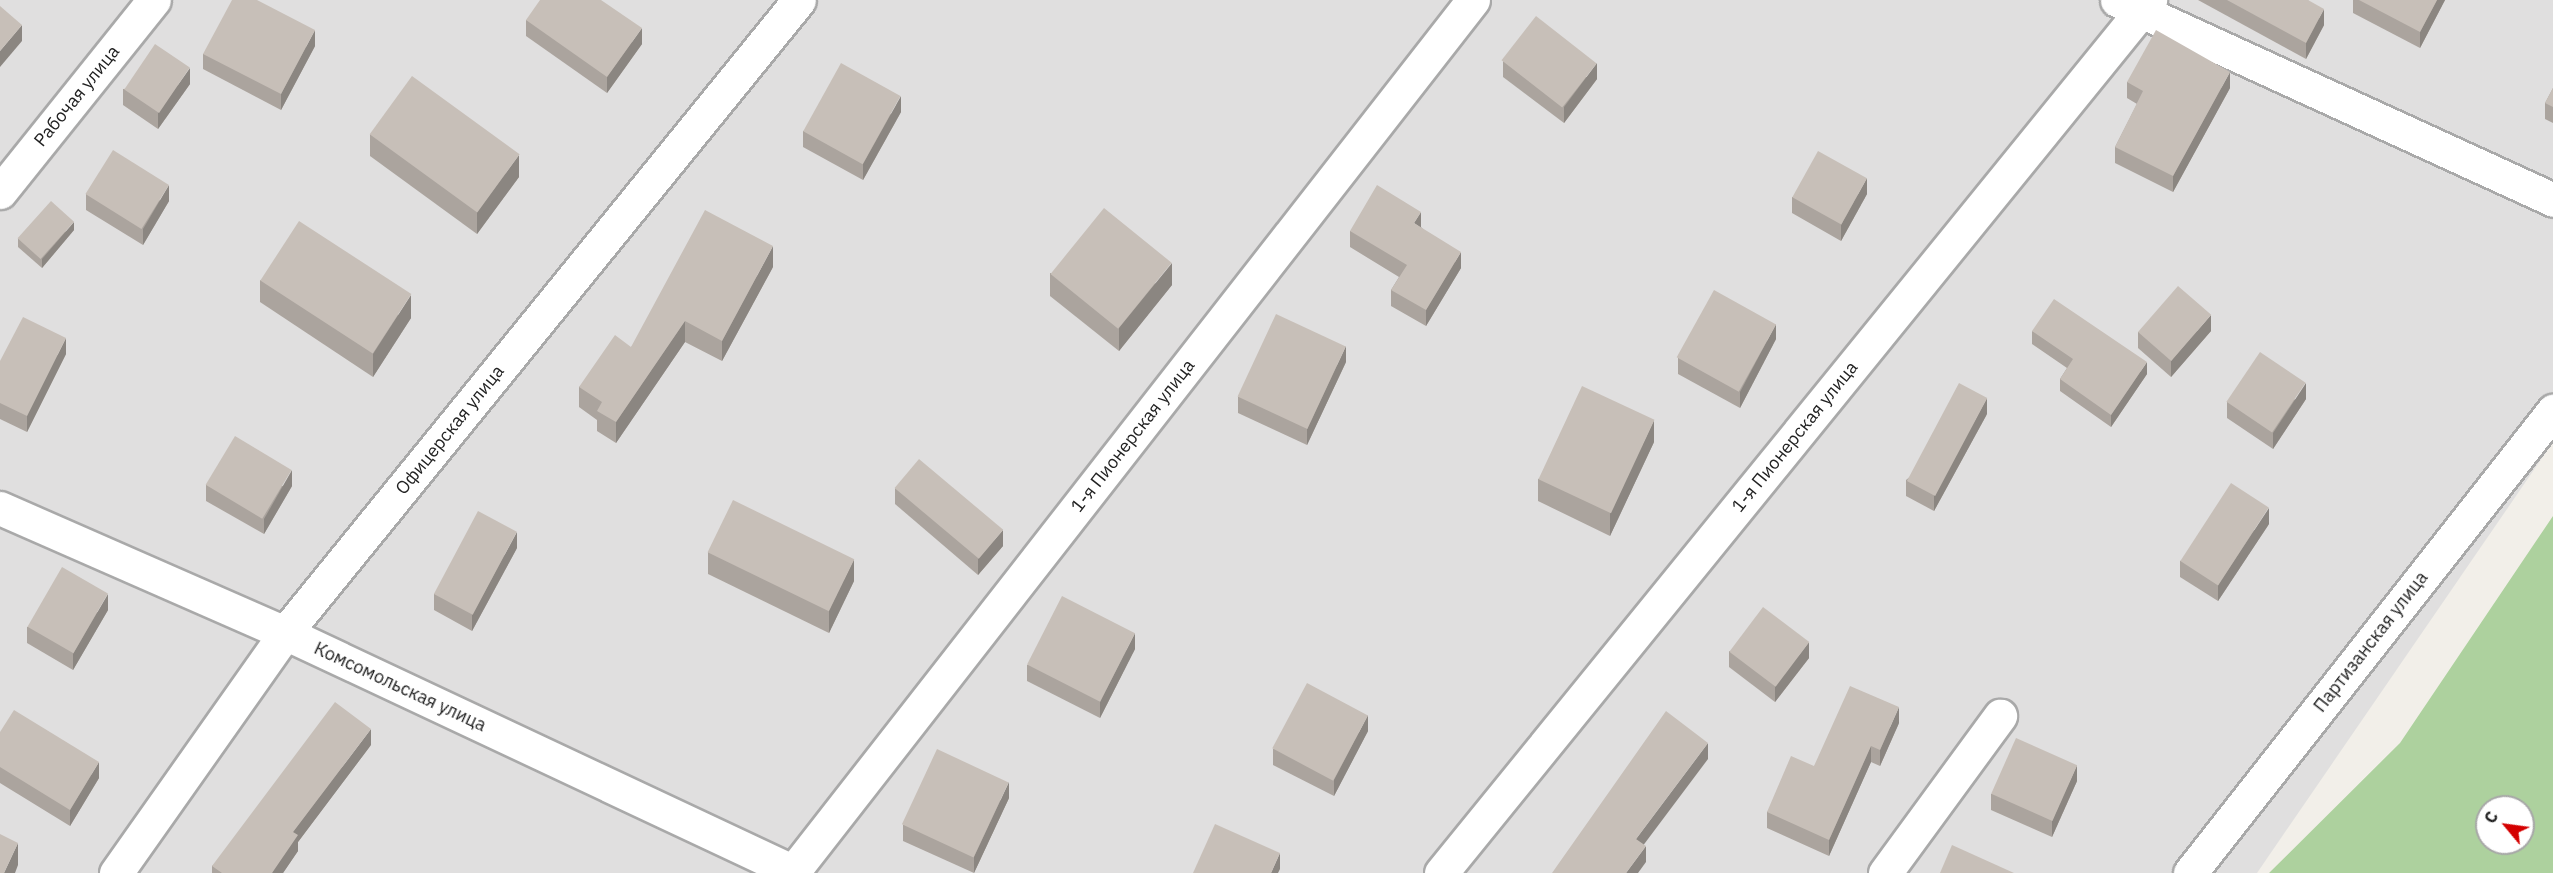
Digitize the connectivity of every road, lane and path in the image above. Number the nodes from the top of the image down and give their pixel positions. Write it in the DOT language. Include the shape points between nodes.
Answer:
graph roads {
  1 [pos="154,0"];
  2 [pos="799,0"];
  3 [pos="1473,0"];
  4 [pos="2136,4"];
  5 [pos="0,192"];
  6 [pos="2553,200"];
  7 [pos="2553,411"];
  8 [pos="0,508"];
  9 [pos="285,633"];
  10 [pos="2000,716"];
  11 [pos="116,873"];
  12 [pos="794,873"];
  13 [pos="1441,873"];
  14 [pos="1885,873"];
  15 [pos="2190,873"];
  1 -- 5 [label="street, Рабочая улица"];
  2 -- 9 [label="street, Офицерская улица"];
  3 -- 12 [label="street, 1-я Пионерская улица"];
  4 -- 6 [label="street"];
  4 -- 13 [label="street, 1-я Пионерская улица"];
  7 -- 15 [label="street, Партизанская улица"];
  8 -- 9 [label="street, Комсомольская улица"];
  9 -- 11 [label="street, Офицерская улица"];
  9 -- 12 [label="street, Комсомольская улица"];
  10 -- 14 [label="street"];
}
